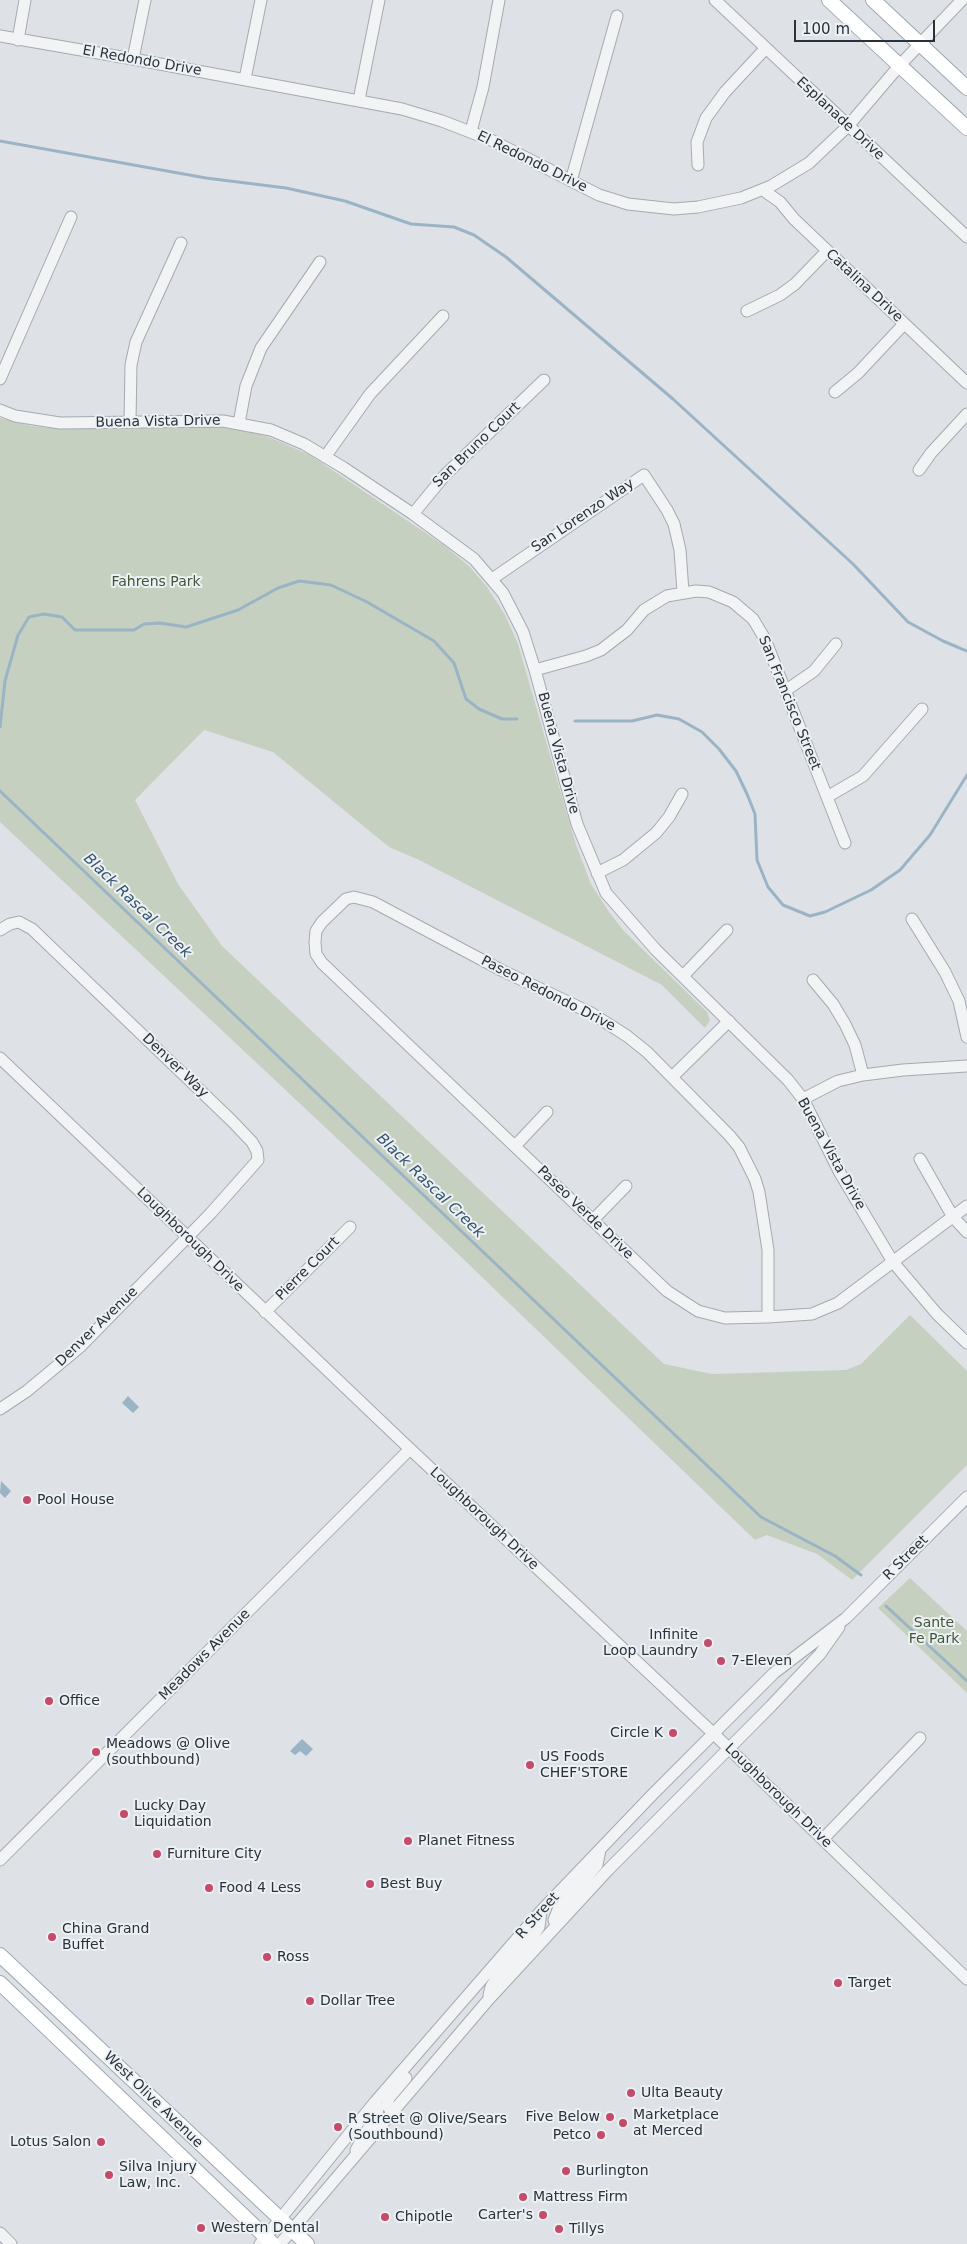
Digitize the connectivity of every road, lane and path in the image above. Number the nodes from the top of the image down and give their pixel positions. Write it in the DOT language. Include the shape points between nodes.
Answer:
graph roads {
  1 [pos="25,0"];
  2 [pos="145,0"];
  3 [pos="260,0"];
  4 [pos="379,0"];
  5 [pos="499,0"];
  6 [pos="715,0"];
  7 [pos="829,0"];
  8 [pos="873,0"];
  9 [pos="962,0"];
  10 [pos="617,16"];
  11 [pos="0,36"];
  12 [pos="18,40"];
  13 [pos="920,44"];
  14 [pos="765,49"];
  15 [pos="133,59"];
  16 [pos="900,65"];
  17 [pos="245,79"];
  18 [pos="967,88"];
  19 [pos="359,100"];
  20 [pos="848,126"];
  21 [pos="967,128"];
  22 [pos="470,131"];
  23 [pos="698,165"];
  24 [pos="572,181"];
  25 [pos="763,190"];
  26 [pos="71,217"];
  27 [pos="967,237"];
  28 [pos="180,243"];
  29 [pos="826,251"];
  30 [pos="320,262"];
  31 [pos="747,311"];
  32 [pos="443,316"];
  33 [pos="904,324"];
  34 [pos="0,379"];
  35 [pos="544,380"];
  36 [pos="967,383"];
  37 [pos="835,392"];
  38 [pos="0,410"];
  39 [pos="967,414"];
  40 [pos="130,422"];
  41 [pos="239,423"];
  42 [pos="325,457"];
  43 [pos="919,470"];
  44 [pos="414,514"];
  45 [pos="492,579"];
  46 [pos="683,592"];
  47 [pos="836,644"];
  48 [pos="535,670"];
  49 [pos="785,691"];
  50 [pos="922,709"];
  51 [pos="682,794"];
  52 [pos="827,797"];
  53 [pos="845,843"];
  54 [pos="597,873"];
  55 [pos="912,919"];
  56 [pos="0,930"];
  57 [pos="727,930"];
  58 [pos="322,963"];
  59 [pos="683,976"];
  60 [pos="813,980"];
  61 [pos="729,1021"];
  62 [pos="967,1037"];
  63 [pos="0,1058"];
  64 [pos="967,1066"];
  65 [pos="863,1075"];
  66 [pos="672,1077"];
  67 [pos="803,1099"];
  68 [pos="547,1112"];
  69 [pos="515,1146"];
  70 [pos="920,1159"];
  71 [pos="626,1186"];
  72 [pos="967,1206"];
  73 [pos="953,1217"];
  74 [pos="593,1220"];
  75 [pos="350,1227"];
  76 [pos="967,1232"];
  77 [pos="187,1237"];
  78 [pos="893,1262"];
  79 [pos="265,1312"];
  80 [pos="768,1317"];
  81 [pos="967,1343"];
  82 [pos="0,1410"];
  83 [pos="410,1450"];
  84 [pos="967,1497"];
  85 [pos="846,1618"];
  86 [pos="714,1734"];
  87 [pos="920,1738"];
  88 [pos="729,1749"];
  89 [pos="823,1840"];
  90 [pos="601,1849"];
  91 [pos="0,1860"];
  92 [pos="541,1911"];
  93 [pos="556,1926"];
  94 [pos="0,1955"];
  95 [pos="967,1979"];
  96 [pos="0,1984"];
  97 [pos="489,1999"];
  98 [pos="433,2036"];
  99 [pos="375,2102"];
  100 [pos="393,2114"];
  101 [pos="356,2156"];
  102 [pos="280,2220"];
  103 [pos="293,2231"];
  104 [pos="0,2233"];
  105 [pos="266,2242"];
  106 [pos="11,2244"];
  107 [pos="280,2244"];
  108 [pos="307,2244"];
  1 -- 12 [label="street"];
  2 -- 15 [label="street"];
  3 -- 17 [label="street"];
  4 -- 19 [label="street"];
  5 -- 22 [label="street" via="483,88"];
  6 -- 14 [label="street, Esplanade Drive"];
  7 -- 16 [label="main road"];
  8 -- 13 [label="main road"];
  9 -- 13 [label="street, El Redondo Drive"];
  10 -- 24 [label="street"];
  11 -- 12 [label="street, El Redondo Drive"];
  12 -- 15 [label="street, El Redondo Drive"];
  13 -- 16 [label="street, El Redondo Drive"];
  13 -- 18 [label="main road"];
  14 -- 20 [label="street, Esplanade Drive"];
  14 -- 23 [label="street" via="706,118 697,142"];
  15 -- 17 [label="street, El Redondo Drive"];
  16 -- 20 [label="street, El Redondo Drive"];
  16 -- 21 [label="main road"];
  17 -- 19 [label="street, El Redondo Drive"];
  19 -- 22 [label="street, El Redondo Drive"];
  20 -- 25 [label="street, El Redondo Drive" via="808,163"];
  20 -- 27 [label="street, Esplanade Drive"];
  22 -- 24 [label="street, El Redondo Drive"];
  24 -- 25 [label="street, El Redondo Drive" via="614,200 662,208 718,204"];
  25 -- 29 [label="street, Catalina Drive" via="780,202"];
  26 -- 34 [label="street"];
  28 -- 40 [label="street" via="136,342 131,365"];
  29 -- 31 [label="street" via="795,284"];
  29 -- 33 [label="street, Catalina Drive"];
  30 -- 41 [label="street" via="261,348 246,386"];
  32 -- 42 [label="street" via="370,394"];
  33 -- 36 [label="street, Catalina Drive"];
  33 -- 37 [label="street" via="858,373"];
  35 -- 44 [label="street, San Bruno Court" via="445,475"];
  38 -- 40 [label="street, Buena Vista Drive" via="15,416 60,423"];
  39 -- 43 [label="street"];
  40 -- 41 [label="street, Buena Vista Drive" via="200,420"];
  41 -- 42 [label="street, Buena Vista Drive" via="286,436"];
  42 -- 44 [label="street, Buena Vista Drive"];
  44 -- 45 [label="street, Buena Vista Drive" via="461,548"];
  45 -- 46 [label="street, San Lorenzo Way" via="644,475 674,524 680,550"];
  45 -- 48 [label="street, Buena Vista Drive" via="516,616"];
  46 -- 48 [label="street, San Francisco Street" via="654,602 627,630 601,650"];
  46 -- 49 [label="street, San Francisco Street" via="709,592 743,609 760,630"];
  47 -- 49 [label="street" via="814,671"];
  48 -- 54 [label="street, Buena Vista Drive" via="577,824"];
  49 -- 52 [label="street, San Francisco Street"];
  50 -- 52 [label="street" via="863,776"];
  51 -- 54 [label="street" via="656,833 623,860"];
  52 -- 53 [label="street, San Francisco Street"];
  54 -- 59 [label="street, Buena Vista Drive" via="606,893 620,910"];
  55 -- 62 [label="street" via="959,1001"];
  56 -- 77 [label="street, Denver Way" via="19,922 32,929 252,1142 258,1160"];
  57 -- 59 [label="street"];
  58 -- 66 [label="street, Paseo Redondo Drive" via="315,946 320,924 346,899 354,897 372,902 613,1026 647,1052"];
  58 -- 69 [label="street, Paseo Verde Drive"];
  59 -- 61 [label="street, Buena Vista Drive"];
  60 -- 65 [label="street" via="845,1024"];
  61 -- 66 [label="street"];
  61 -- 67 [label="street, Buena Vista Drive"];
  63 -- 77 [label="street, Loughborough Drive"];
  64 -- 65 [label="street"];
  65 -- 67 [label="street" via="838,1081"];
  66 -- 80 [label="street, Paseo Redondo Drive" via="739,1147 755,1179 760,1192 768,1250"];
  67 -- 78 [label="street, Buena Vista Drive" via="840,1173"];
  68 -- 69 [label="street"];
  69 -- 74 [label="street, Paseo Verde Drive"];
  70 -- 73 [label="street"];
  71 -- 74 [label="street"];
  72 -- 73 [label="street, Paseo Verde Drive"];
  73 -- 76 [label="street"];
  73 -- 78 [label="street, Paseo Verde Drive"];
  74 -- 80 [label="street, Paseo Verde Drive" via="667,1291 698,1311 725,1318"];
  75 -- 79 [label="street, Pierre Court"];
  77 -- 79 [label="street, Loughborough Drive"];
  77 -- 82 [label="street, Denver Avenue" via="81,1346"];
  78 -- 80 [label="street, Paseo Verde Drive" via="838,1303 812,1314"];
  78 -- 81 [label="street, Buena Vista Drive" via="937,1314"];
  79 -- 83 [label="street, Loughborough Drive"];
  83 -- 86 [label="street, Loughborough Drive"];
  83 -- 91 [label="street, Meadows Avenue"];
  84 -- 85 [label="street, R Street"];
  85 -- 86 [label="street, R Street" via="775,1672"];
  85 -- 88 [label="street, R Street" via="820,1654"];
  86 -- 88 [label="street, Loughborough Drive"];
  86 -- 90 [label="street, R Street"];
  87 -- 89 [label="street"];
  88 -- 89 [label="street, Loughborough Drive"];
  88 -- 93 [label="street, R Street"];
  89 -- 95 [label="street, Loughborough Drive"];
  90 -- 92 [label="street, R Street"];
  90 -- 93 [label="street" via="596,1865 558,1910 554,1920"];
  92 -- 97 [label="street" via="536,1933 496,1979"];
  92 -- 98 [label="street, R Street"];
  93 -- 97 [label="street, R Street"];
  94 -- 102 [label="main road, West Olive Avenue"];
  96 -- 105 [label="main road, West Olive Avenue"];
  97 -- 100 [label="street, R Street"];
  98 -- 99 [label="street, R Street"];
  98 -- 100 [label="street" via="430,2049 390,2098 387,2105"];
  99 -- 101 [label="street" via="376,2115 358,2145"];
  99 -- 102 [label="street, R Street"];
  100 -- 101 [label="street, R Street"];
  101 -- 103 [label="street, R Street"];
  102 -- 103 [label="main road, West Olive Avenue"];
  102 -- 105 [label="street, R Street"];
  103 -- 107 [label="street, R Street"];
  103 -- 108 [label="main road, West Olive Avenue"];
  104 -- 106 [label="street"];
}
